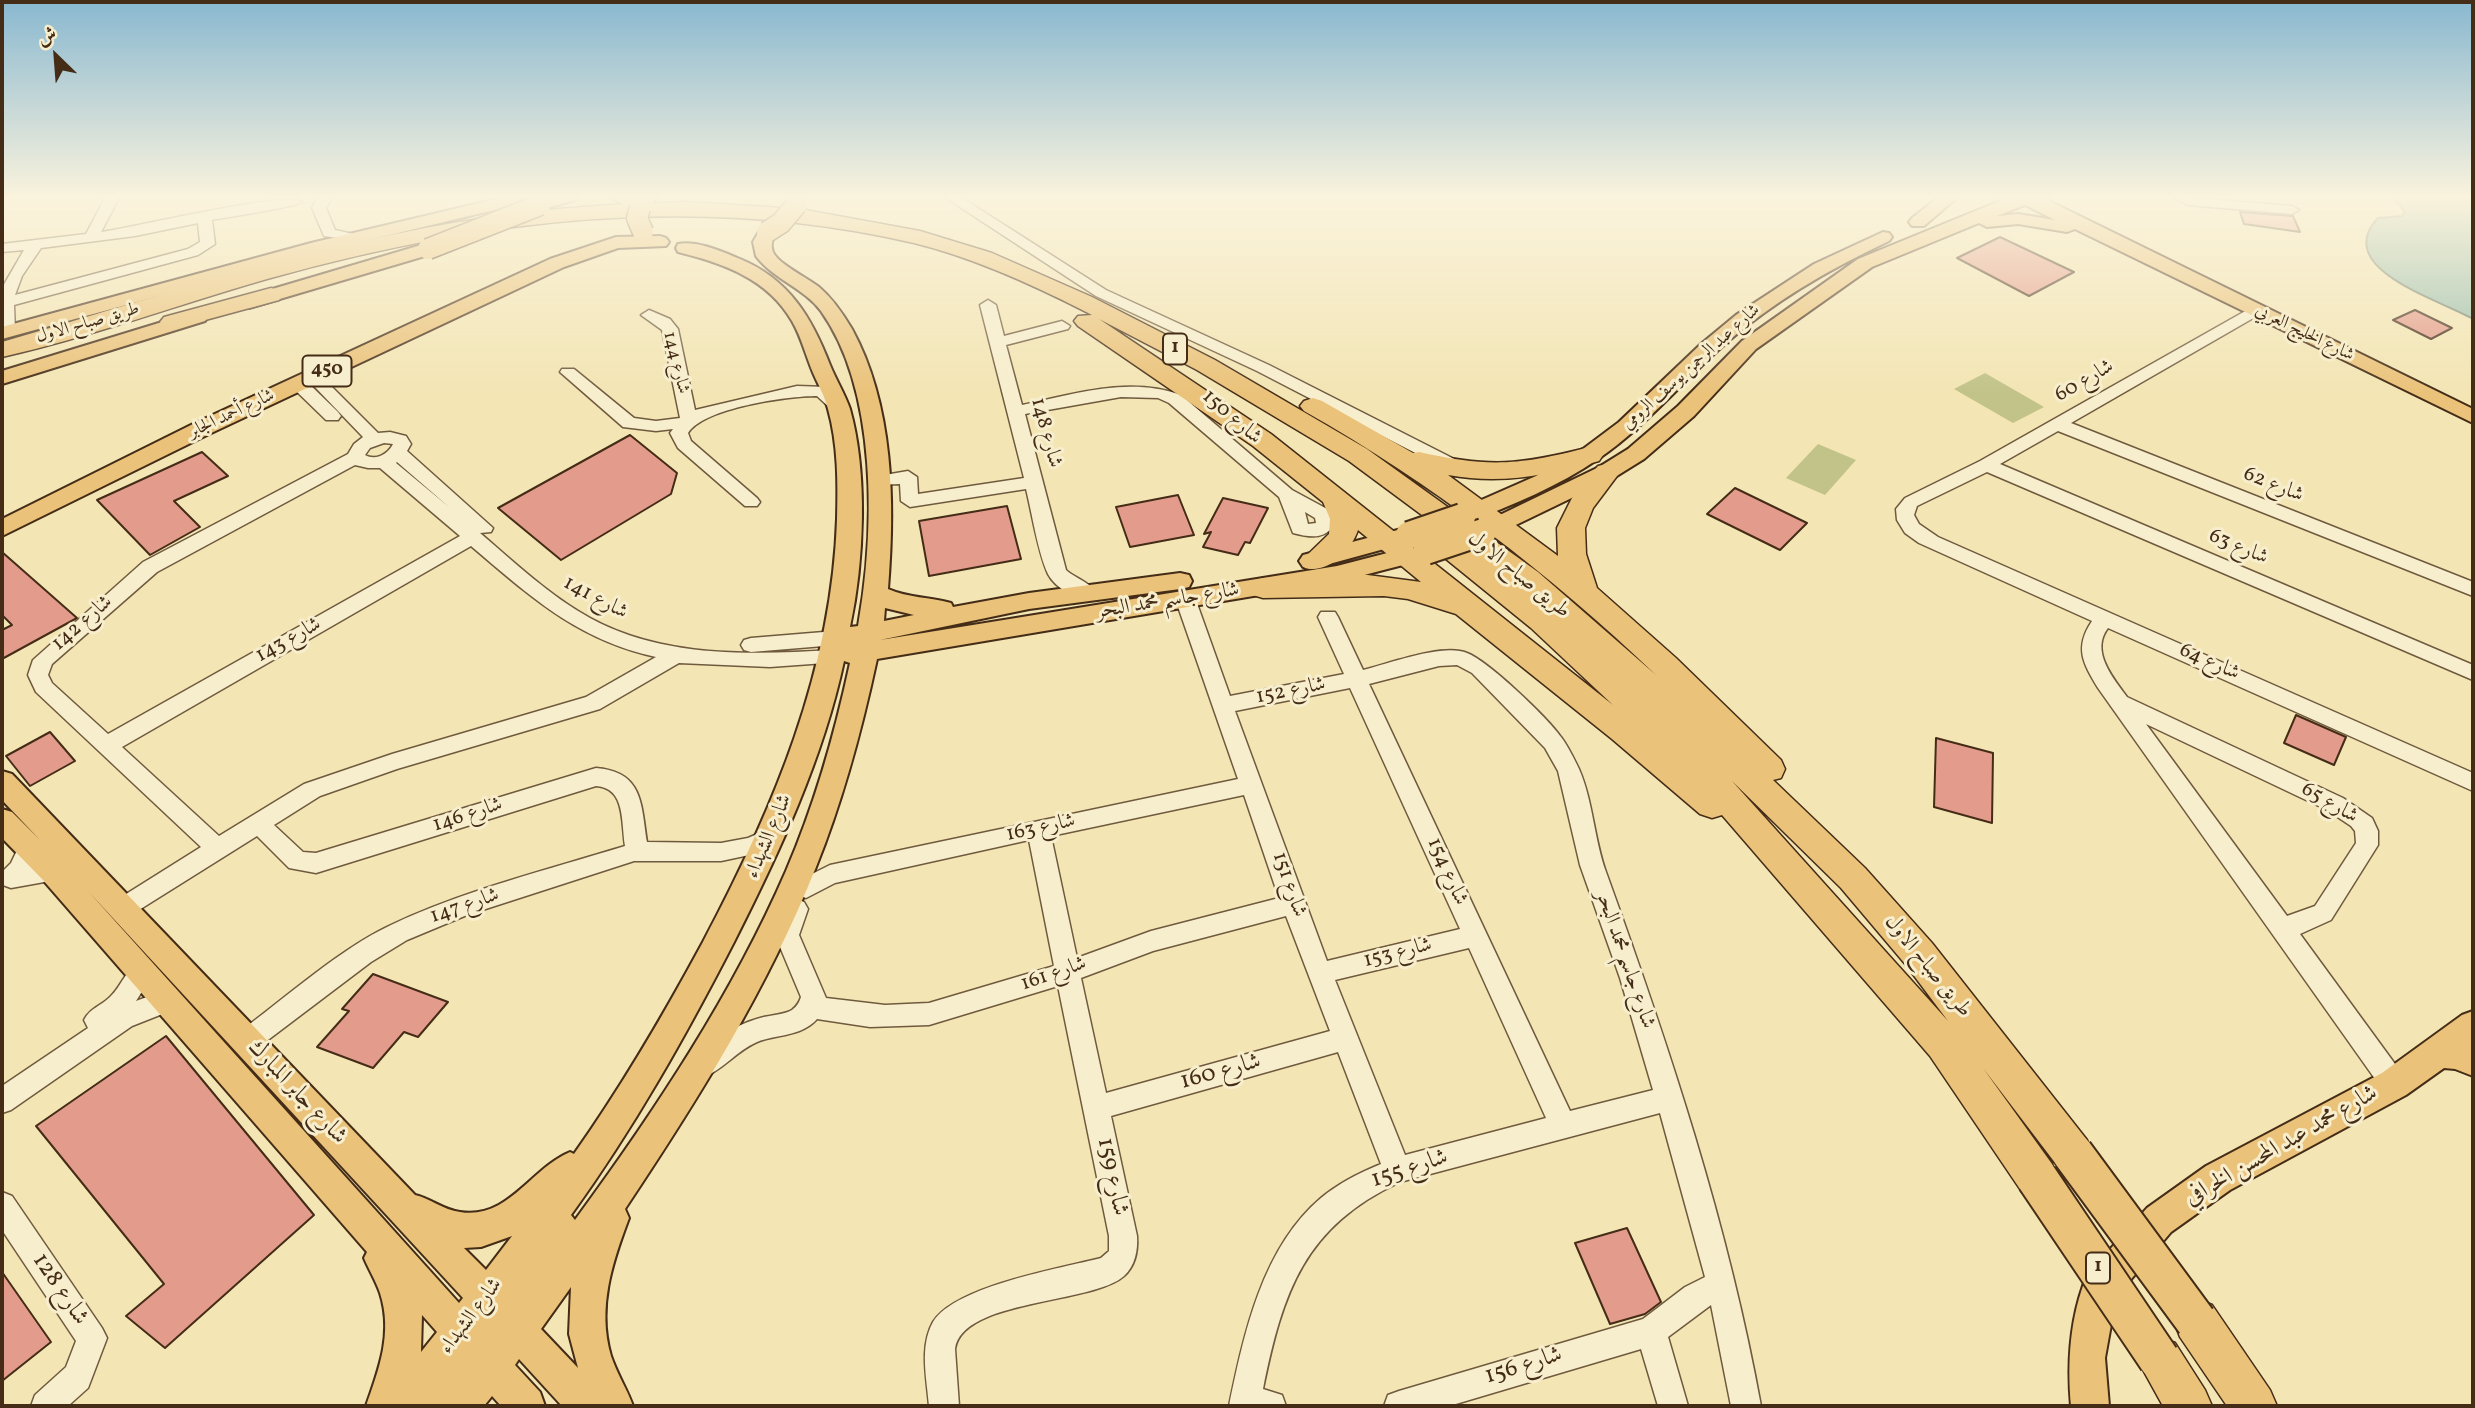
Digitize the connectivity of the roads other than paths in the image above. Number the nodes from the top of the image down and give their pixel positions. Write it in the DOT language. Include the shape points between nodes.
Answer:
graph roads {
  1 [pos="24,262"];
  2 [pos="160,262"];
  3 [pos="251,262"];
  4 [pos="311,262"];
  5 [pos="354,262"];
  6 [pos="385,262"];
  7 [pos="533,262"];
  8 [pos="563,262"];
  9 [pos="736,262"];
  10 [pos="773,262"];
  11 [pos="935,262"];
  12 [pos="993,262"];
  13 [pos="1052,262"];
  14 [pos="1830,262"];
  15 [pos="1869,262"];
  16 [pos="2159,262"];
  17 [pos="2190,262"];
  18 [pos="271,295"];
  19 [pos="5,303"];
  20 [pos="111,304"];
  21 [pos="988,305"];
  22 [pos="2256,310"];
  23 [pos="649,315"];
  24 [pos="1073,323"];
  25 [pos="1133,326"];
  26 [pos="384,328"];
  27 [pos="3,338"];
  28 [pos="997,344"];
  29 [pos="2323,344"];
  30 [pos="2,361"];
  31 [pos="2,369"];
  32 [pos="328,370"];
  33 [pos="822,370"];
  34 [pos="568,372"];
  35 [pos="2416,373"];
  36 [pos="2,378"];
  37 [pos="299,384"];
  38 [pos="797,391"];
  39 [pos="2437,399"];
  40 [pos="2473,400"];
  41 [pos="838,405"];
  42 [pos="1016,411"];
  43 [pos="2473,417"];
  44 [pos="687,421"];
  45 [pos="2057,424"];
  46 [pos="2473,424"];
  47 [pos="364,447"];
  48 [pos="1397,448"];
  49 [pos="391,457"];
  50 [pos="1599,463"];
  51 [pos="1986,465"];
  52 [pos="879,481"];
  53 [pos="1034,482"];
  54 [pos="1936,492"];
  55 [pos="1286,494"];
  56 [pos="1334,497"];
  57 [pos="751,502"];
  58 [pos="2,511"];
  59 [pos="1481,521"];
  60 [pos="2,528"];
  61 [pos="472,537"];
  62 [pos="1409,546"];
  63 [pos="1315,561"];
  64 [pos="1057,573"];
  65 [pos="1263,588"];
  66 [pos="2473,589"];
  67 [pos="1087,593"];
  68 [pos="876,594"];
  69 [pos="1585,594"];
  70 [pos="1185,598"];
  71 [pos="1028,601"];
  72 [pos="979,611"];
  73 [pos="1478,616"];
  74 [pos="1328,617"];
  75 [pos="2107,617"];
  76 [pos="868,642"];
  77 [pos="638,645"];
  78 [pos="834,647"];
  79 [pos="690,654"];
  80 [pos="646,670"];
  81 [pos="2473,673"];
  82 [pos="1358,680"];
  83 [pos="2118,701"];
  84 [pos="1224,705"];
  85 [pos="2198,740"];
  86 [pos="105,746"];
  87 [pos="2158,756"];
  88 [pos="797,771"];
  89 [pos="833,777"];
  90 [pos="2,782"];
  91 [pos="2473,782"];
  92 [pos="1252,785"];
  93 [pos="2,820"];
  94 [pos="258,823"];
  95 [pos="1038,830"];
  96 [pos="771,837"];
  97 [pos="29,849"];
  98 [pos="218,849"];
  99 [pos="637,852"];
  100 [pos="714,854"];
  101 [pos="820,858"];
  102 [pos="1787,869"];
  103 [pos="52,872"];
  104 [pos="1853,878"];
  105 [pos="7,881"];
  106 [pos="747,890"];
  107 [pos="1293,904"];
  108 [pos="123,908"];
  109 [pos="2282,928"];
  110 [pos="1475,936"];
  111 [pos="1066,973"];
  112 [pos="1321,973"];
  113 [pos="141,974"];
  114 [pos="166,1001"];
  115 [pos="812,1007"];
  116 [pos="2473,1025"];
  117 [pos="1344,1039"];
  118 [pos="247,1041"];
  119 [pos="2439,1053"];
  120 [pos="2473,1061"];
  121 [pos="693,1073"];
  122 [pos="2400,1080"];
  123 [pos="2,1086"];
  124 [pos="1669,1098"];
  125 [pos="2,1101"];
  126 [pos="625,1108"];
  127 [pos="1097,1108"];
  128 [pos="1564,1127"];
  129 [pos="634,1170"];
  130 [pos="1397,1170"];
  131 [pos="391,1197"];
  132 [pos="2,1206"];
  133 [pos="356,1214"];
  134 [pos="1721,1284"];
  135 [pos="502,1313"];
  136 [pos="1651,1331"];
  137 [pos="474,1348"];
  138 [pos="1254,1405"];
  139 [pos="46,1406"];
  140 [pos="384,1406"];
  141 [pos="403,1406"];
  142 [pos="427,1406"];
  143 [pos="461,1406"];
  144 [pos="526,1406"];
  145 [pos="588,1406"];
  146 [pos="614,1406"];
  147 [pos="944,1406"];
  148 [pos="1399,1406"];
  149 [pos="1674,1406"];
  150 [pos="1746,1406"];
  151 [pos="2090,1406"];
  152 [pos="2189,1406"];
  153 [pos="2254,1406"];
  1 -- 19 [label="street" via="12,278"];
  2 -- 19 [label="street"];
  3 -- 20 [label="main road, طريق صباح الاول"];
  4 -- 27 [label="highway, طريق صباح الاول / 1"];
  5 -- 30 [label="highway, طريق صباح الاول / 1"];
  6 -- 18 [label="main road, طريق صباح الاول, bridge"];
  7 -- 26 [label="main road, شارع أحمد الجابر / 450"];
  8 -- 32 [label="main road, شارع أحمد الجابر / 450"];
  9 -- 33 [label="main road, شارع الشهداء" via="778,292 801,319"];
  10 -- 52 [label="main road, شارع الشهداء" via="822,299 844,335 867,395"];
  11 -- 24 [label="highway, طريق صباح الاول / 1" via="989,277"];
  12 -- 25 [label="highway, طريق صباح الاول / 1"];
  13 -- 48 [label="street" via="1101,293 1263,368"];
  14 -- 50 [label="main road, شارع عبد الرحمن يوسف الرومي" via="1725,334 1639,416"];
  15 -- 50 [label="main road, شارع عبد الرحمن يوسف الرومي" via="1749,345 1686,411 1636,454"];
  16 -- 22 [label="main road, شارع الخليج العربي"];
  17 -- 35 [label="main road, شارع الخليج العربي"];
  18 -- 31 [label="highway"];
  18 -- 36 [label="main road, طريق صباح الاول"];
  19 -- 27 [label="street"];
  20 -- 27 [label="highway"];
  21 -- 28 [label="street, شارع 148"];
  22 -- 29 [label="main road, شارع الخليج العربي"];
  22 -- 45 [label="street, شارع 60"];
  23 -- 44 [label="street, شارع 144" via="670,329"];
  24 -- 28 [label="street"];
  24 -- 56 [label="highway" via="1262,440"];
  24 -- 102 [label="highway, طريق صباح الاول / 1" via="1278,426 1400,507 1542,621 1696,762"];
  25 -- 48 [label="highway" via="1214,355"];
  25 -- 104 [label="highway, طريق صباح الاول / 1" via="1358,455 1528,579 1728,757"];
  26 -- 37 [label="main road" via="298,373 293,378"];
  26 -- 58 [label="main road, شارع أحمد الجابر / 450" via="104,458"];
  28 -- 42 [label="street, شارع 148"];
  29 -- 35 [label="main road" via="2317,336 2331,334"];
  29 -- 39 [label="main road, شارع الخليج العربي"];
  32 -- 37 [label="main road, شارع أحمد الجابر / 450"];
  32 -- 47 [label="street" via="321,385"];
  33 -- 38 [label="street, شارع 144" via="817,380"];
  33 -- 41 [label="main road, شارع الشهداء"];
  34 -- 44 [label="street" via="629,423 656,426"];
  35 -- 40 [label="main road, شارع الخليج العربي"];
  37 -- 47 [label="street"];
  37 -- 60 [label="main road, شارع أحمد الجابر / 450"];
  38 -- 41 [label="street, شارع 144" via="821,391"];
  38 -- 44 [label="street, شارع 144" via="712,410"];
  39 -- 43 [label="main road, شارع الخليج العربي"];
  39 -- 46 [label="main road"];
  41 -- 78 [label="main road, شارع الشهداء" via="848,462 849,529 847,579"];
  42 -- 53 [label="street, شارع 148"];
  42 -- 55 [label="street, شارع 150" via="1133,391 1165,394"];
  44 -- 57 [label="street, شارع 144" via="679,433 684,444"];
  45 -- 51 [label="street, شارع 60"];
  45 -- 66 [label="street, شارع 62"];
  47 -- 49 [label="street" via="366,463"];
  47 -- 49 [label="street" via="390,437 400,440 402,444"];
  47 -- 86 [label="street, شارع 142" via="155,563 43,660 38,675 43,687"];
  48 -- 50 [label="highway" via="1464,471 1508,474"];
  48 -- 59 [label="highway"];
  49 -- 61 [label="street, شارع 141"];
  49 -- 78 [label="street, شارع 141" via="551,585 604,620 667,639 725,646"];
  50 -- 59 [label="main road, شارع عبد الرحمن يوسف الرومي"];
  50 -- 69 [label="highway" via="1571,523 1571,555"];
  51 -- 54 [label="street, شارع 60"];
  51 -- 81 [label="street, شارع 63"];
  52 -- 53 [label="street" via="908,477 910,501"];
  52 -- 68 [label="main road, شارع الشهداء"];
  53 -- 64 [label="street, شارع 148"];
  54 -- 75 [label="street, شارع 64" via="1921,517 1944,544"];
  56 -- 62 [label="highway"];
  56 -- 63 [label="highway" via="1345,527 1334,547"];
  59 -- 62 [label="main road, شارع جاسم محمد البحر, bridge"];
  59 -- 69 [label="highway"];
  61 -- 77 [label="street, شارع 141" via="569,615"];
  61 -- 86 [label="street, شارع 143"];
  62 -- 63 [label="main road, شارع جاسم محمد البحر"];
  62 -- 65 [label="main road, شارع جاسم محمد البحر" via="1316,579"];
  62 -- 73 [label="highway"];
  63 -- 67 [label="main road, شارع جاسم محمد البحر"];
  64 -- 67 [label="street"];
  64 -- 71 [label="street" via="1044,591"];
  65 -- 70 [label="main road, شارع جاسم محمد البحر"];
  65 -- 73 [label="highway" via="1403,587 1439,597"];
  67 -- 71 [label="main road, شارع جاسم محمد البحر"];
  68 -- 72 [label="main road" via="902,605"];
  68 -- 76 [label="main road, شارع الشهداء"];
  69 -- 104 [label="highway" via="1772,772"];
  70 -- 76 [label="main road, شارع جاسم محمد البحر"];
  70 -- 84 [label="street, شارع 151"];
  71 -- 72 [label="main road, شارع جاسم محمد البحر"];
  72 -- 76 [label="main road, شارع جاسم محمد البحر"];
  73 -- 102 [label="highway" via="1623,730"];
  74 -- 82 [label="street, شارع 154"];
  75 -- 83 [label="street" via="2092,635 2090,651"];
  75 -- 91 [label="street, شارع 64"];
  76 -- 78 [label="main road, شارع جاسم محمد البحر"];
  76 -- 89 [label="main road, شارع الشهداء"];
  77 -- 79 [label="street, شارع 141"];
  77 -- 80 [label="street" via="648,658"];
  78 -- 79 [label="street, شارع 141" via="755,659"];
  78 -- 88 [label="main road, شارع الشهداء"];
  79 -- 80 [label="street"];
  80 -- 94 [label="street" via="624,688 593,703 328,783"];
  82 -- 84 [label="street, شارع 152"];
  82 -- 110 [label="street, شارع 154"];
  82 -- 124 [label="street, شارع جاسم محمد البحر" via="1439,659 1468,659 1553,741 1569,771 1592,865"];
  83 -- 85 [label="street, شارع 65"];
  83 -- 87 [label="street"];
  84 -- 92 [label="street, شارع 151"];
  85 -- 87 [label="street, شارع 65" via="2167,736 2160,741"];
  85 -- 109 [label="street, شارع 65" via="2335,804 2360,819 2368,831 2367,845 2327,908 2314,919"];
  86 -- 98 [label="street, شارع 142"];
  87 -- 109 [label="street"];
  88 -- 89 [label="main road" via="818,761 831,766"];
  88 -- 96 [label="main road, شارع الشهداء"];
  89 -- 101 [label="main road, شارع الشهداء"];
  90 -- 108 [label="main road, شارع جابر المبارك"];
  92 -- 95 [label="street, شارع 163"];
  92 -- 107 [label="street, شارع 151"];
  93 -- 97 [label="main road, شارع جابر المبارك"];
  94 -- 98 [label="street"];
  94 -- 99 [label="street, شارع 146" via="297,861 316,863 576,780 607,776 617,778 624,787"];
  95 -- 101 [label="street, شارع 163"];
  95 -- 111 [label="street, شارع 159"];
  96 -- 100 [label="street, شارع 147" via="743,850"];
  96 -- 106 [label="main road, شارع الشهداء"];
  97 -- 103 [label="main road, شارع جابر المبارك"];
  97 -- 105 [label="street" via="20,869"];
  98 -- 108 [label="street"];
  99 -- 100 [label="street, شارع 147"];
  99 -- 118 [label="street, شارع 147" via="461,907 398,933"];
  100 -- 106 [label="street" via="737,867"];
  101 -- 115 [label="street, شارع 163" via="787,935 814,997"];
  101 -- 121 [label="main road, شارع الشهداء" via="793,888"];
  102 -- 152 [label="highway, طريق صباح الاول / 1, bridge" via="1944,1044"];
  103 -- 105 [label="street"];
  103 -- 113 [label="main road, شارع جابر المبارك"];
  104 -- 153 [label="highway, طريق صباح الاول / 1, bridge" via="1919,954 2073,1154"];
  106 -- 126 [label="main road, شارع الشهداء" via="664,1046"];
  107 -- 111 [label="street, شارع 161" via="1151,941"];
  107 -- 112 [label="street, شارع 151"];
  108 -- 118 [label="main road, شارع جابر المبارك"];
  109 -- 122 [label="street" via="2371,1052"];
  110 -- 112 [label="street, شارع 153"];
  110 -- 128 [label="street, شارع 154"];
  111 -- 115 [label="street, شارع 161" via="908,1017 859,1016"];
  111 -- 127 [label="street, شارع 159"];
  112 -- 117 [label="street, شارع 151"];
  113 -- 114 [label="main road, شارع جابر المبارك"];
  113 -- 123 [label="street" via="119,1005"];
  114 -- 125 [label="street" via="123,1018"];
  114 -- 133 [label="main road, شارع جابر المبارك"];
  115 -- 121 [label="street" via="797,1021 744,1036"];
  116 -- 119 [label="main road, شارع محمد عبد المحسن الخرافي"];
  117 -- 127 [label="street, شارع 160"];
  117 -- 130 [label="street, شارع 151"];
  118 -- 131 [label="main road, شارع جابر المبارك"];
  119 -- 120 [label="main road"];
  119 -- 122 [label="main road, شارع محمد عبد المحسن الخرافي"];
  121 -- 129 [label="main road, شارع الشهداء"];
  122 -- 151 [label="main road, شارع محمد عبد المحسن الخرافي" via="2218,1178 2159,1220 2100,1288 2086,1358"];
  124 -- 128 [label="street, شارع 155"];
  124 -- 134 [label="street, شارع جاسم محمد البحر"];
  126 -- 131 [label="main road, شارع الشهداء" via="569,1170 524,1208 491,1227 471,1232 450,1230"];
  126 -- 135 [label="main road" via="611,1159"];
  127 -- 147 [label="street, شارع 159" via="1123,1236 1121,1259 1107,1271 990,1302 957,1317 941,1339"];
  128 -- 130 [label="street, شارع 155"];
  129 -- 135 [label="main road, شارع الشهداء"];
  129 -- 146 [label="main road" via="598,1250 586,1296 588,1343"];
  130 -- 138 [label="street, شارع 155" via="1341,1198 1303,1236 1269,1304"];
  131 -- 135 [label="main road, شارع جابر المبارك"];
  132 -- 139 [label="street, شارع 128" via="92,1338 76,1377"];
  133 -- 137 [label="main road, شارع جابر المبارك"];
  133 -- 140 [label="main road" via="393,1278 405,1318 402,1359"];
  134 -- 136 [label="street, شارع 156" via="1695,1297"];
  134 -- 150 [label="street, شارع جاسم محمد البحر"];
  135 -- 137 [label="main road, شارع الشهداء"];
  135 -- 145 [label="main road, شارع جابر المبارك"];
  136 -- 148 [label="street, شارع 156"];
  136 -- 149 [label="street"];
  137 -- 141 [label="main road, شارع الشهداء"];
  137 -- 142 [label="main road"];
  137 -- 143 [label="main road, شارع الشهداء"];
  137 -- 144 [label="main road, شارع جابر المبارك"];
}
